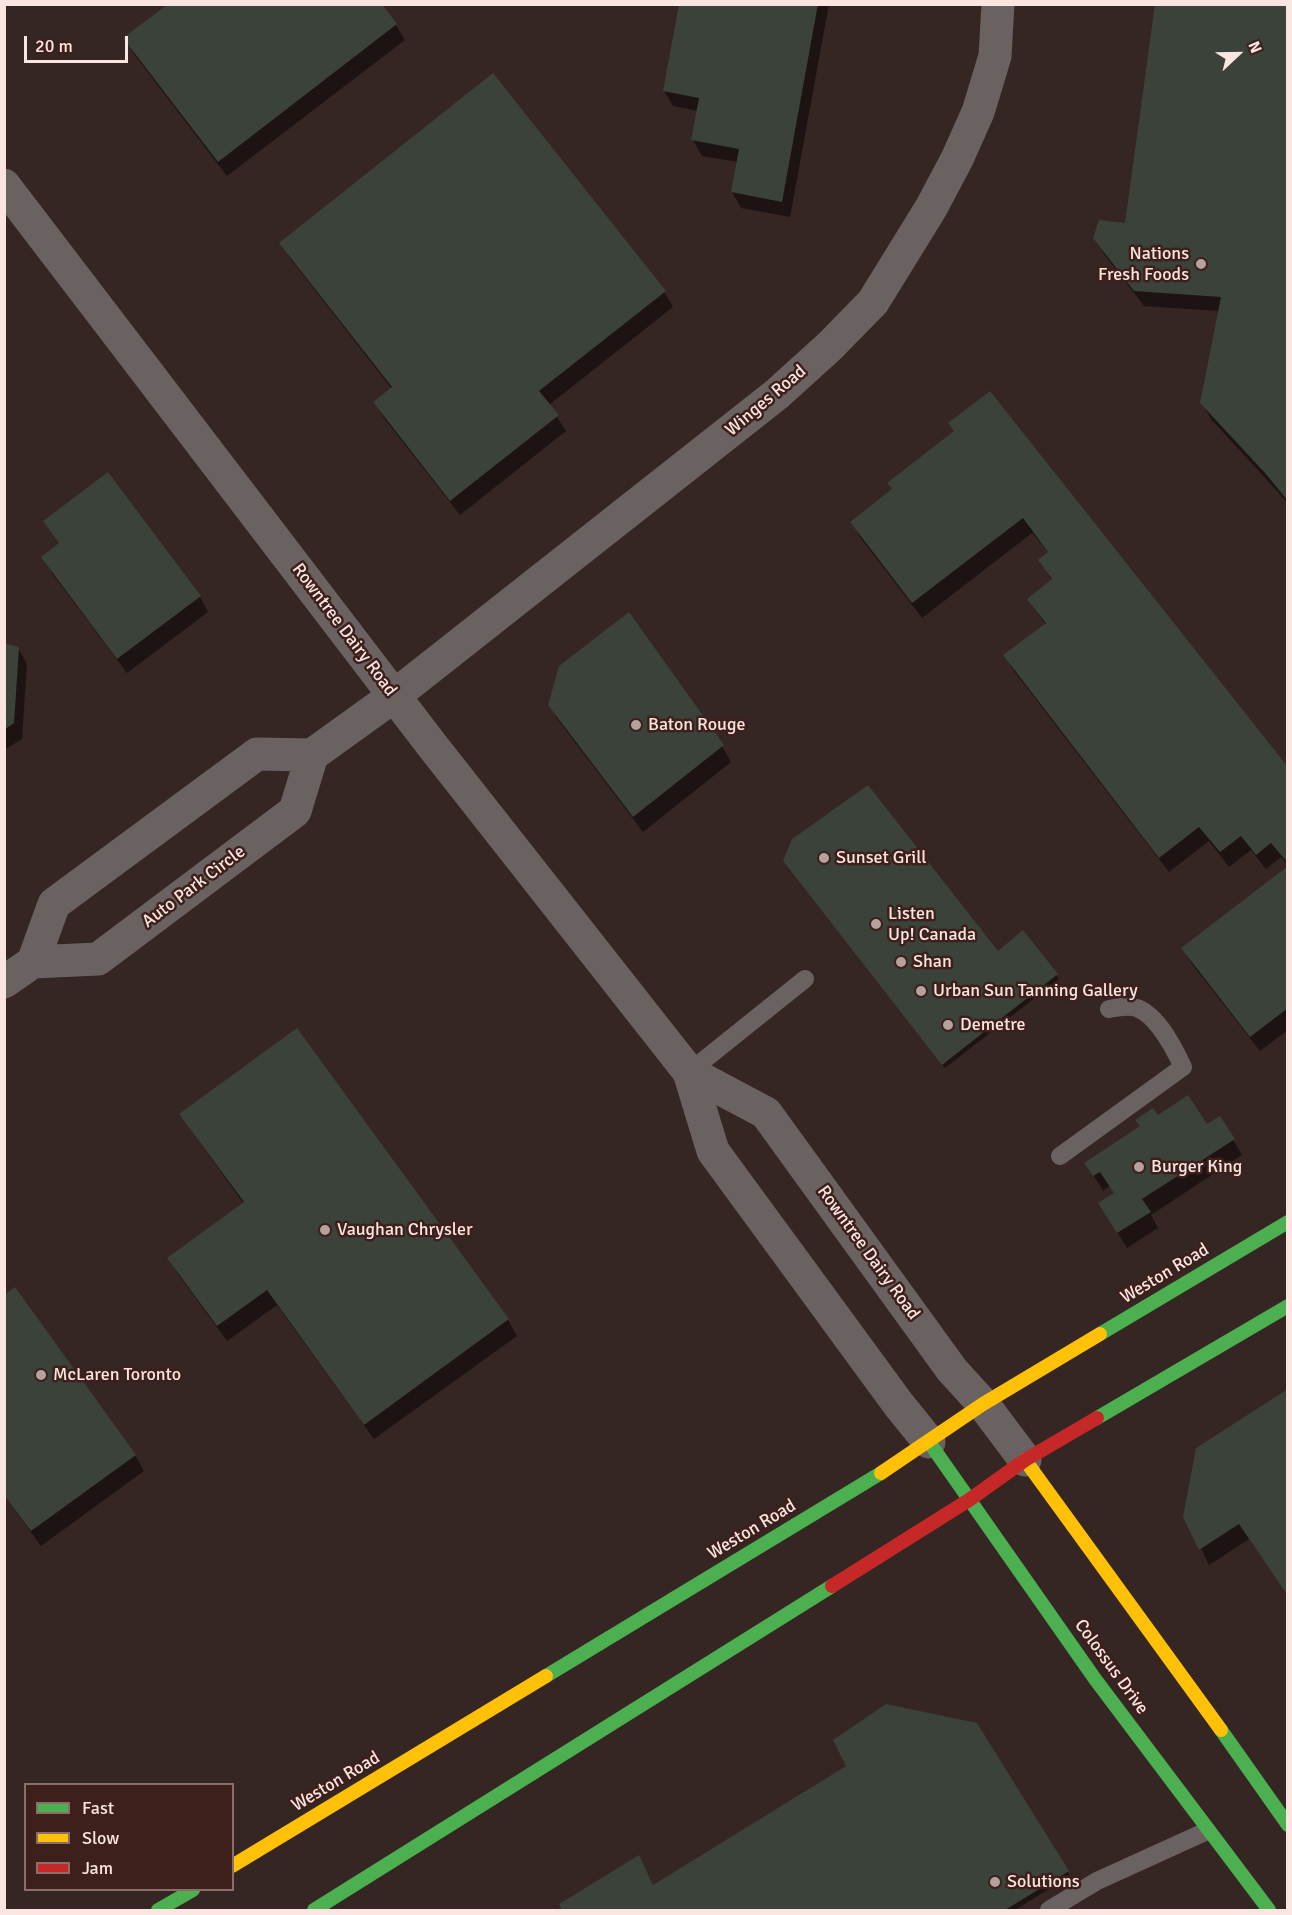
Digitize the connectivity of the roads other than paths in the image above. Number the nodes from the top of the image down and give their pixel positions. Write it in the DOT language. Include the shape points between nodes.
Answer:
graph roads {
  1 [pos="998,4"];
  2 [pos="4,185"];
  3 [pos="394,696"];
  4 [pos="312,755"];
  5 [pos="33,962"];
  6 [pos="805,979"];
  7 [pos="4,982"];
  8 [pos="1109,1009"];
  9 [pos="689,1072"];
  10 [pos="1060,1156"];
  11 [pos="1287,1222"];
  12 [pos="1287,1306"];
  13 [pos="983,1404"];
  14 [pos="929,1442"];
  15 [pos="1025,1460"];
  16 [pos="969,1500"];
  17 [pos="1287,1825"];
  18 [pos="1208,1831"];
  19 [pos="234,1865"];
  20 [pos="191,1891"];
  21 [pos="158,1911"];
  22 [pos="314,1911"];
  23 [pos="1049,1911"];
  24 [pos="1269,1911"];
  1 -- 3 [label="street, Winges Road" via="995,56 978,112 931,208 873,302 777,394"];
  2 -- 3 [label="street, Rowntree Dairy Road"];
  3 -- 4 [label="street"];
  3 -- 9 [label="street, Rowntree Dairy Road"];
  4 -- 5 [label="street" via="257,754 54,904"];
  4 -- 5 [label="street, Auto Park Circle" via="295,811 135,932 98,959"];
  5 -- 7 [label="street"];
  6 -- 9 [label="lane"];
  8 -- 10 [label="lane" via="1138,1008 1171,1041 1183,1067"];
  9 -- 13 [label="street, Rowntree Dairy Road" via="766,1113 952,1370"];
  9 -- 14 [label="street, Rowntree Dairy Road" via="713,1151"];
  11 -- 13 [label="main road, Weston Road"];
  12 -- 15 [label="main road"];
  13 -- 14 [label="main road, Weston Road"];
  13 -- 15 [label="street, Rowntree Dairy Road"];
  14 -- 16 [label="main road, Colossus Drive"];
  14 -- 19 [label="main road, Weston Road"];
  15 -- 16 [label="main road"];
  15 -- 17 [label="main road"];
  16 -- 18 [label="main road, Colossus Drive"];
  16 -- 22 [label="main road"];
  18 -- 23 [label="lane" via="1096,1881"];
  18 -- 24 [label="main road, Colossus Drive"];
  20 -- 21 [label="main road"];
}
